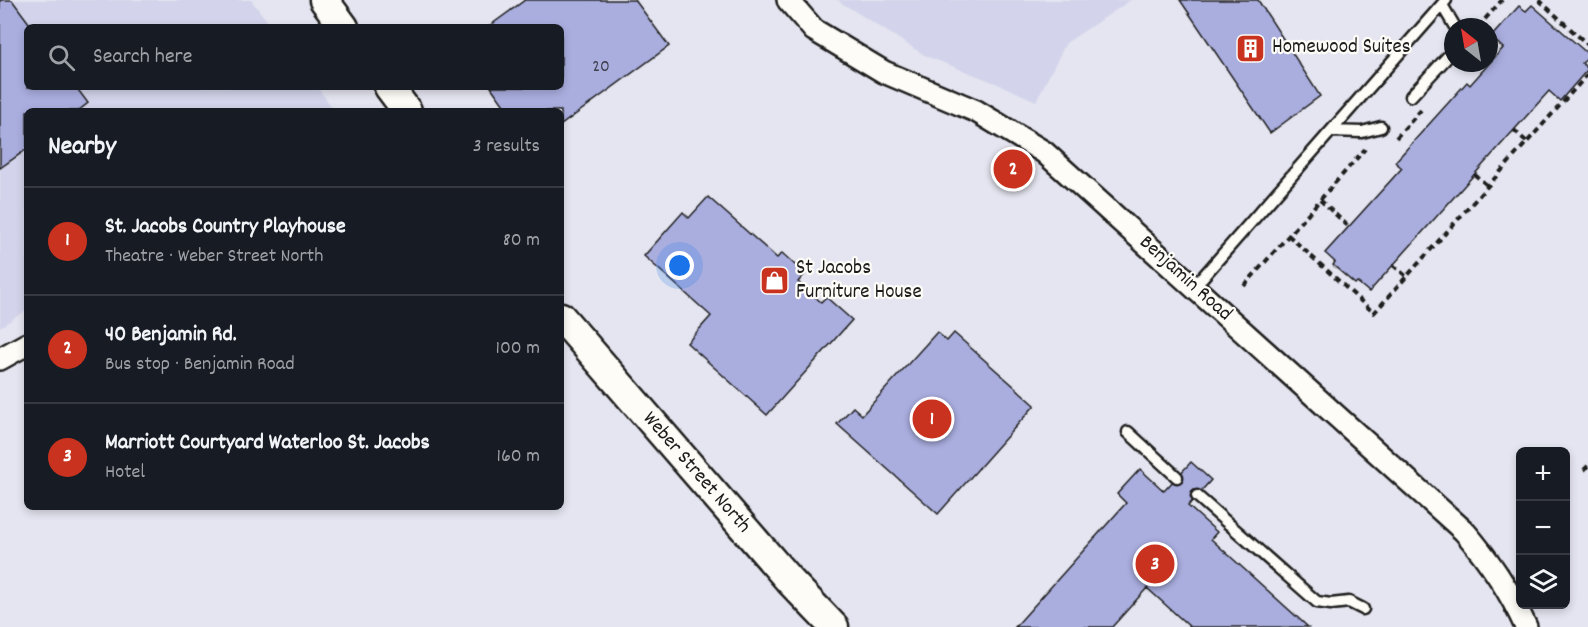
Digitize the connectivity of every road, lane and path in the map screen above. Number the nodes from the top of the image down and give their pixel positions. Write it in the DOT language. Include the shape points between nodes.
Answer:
graph roads {
  1 [pos="324,0"];
  2 [pos="788,0"];
  3 [pos="1502,0"];
  4 [pos="1539,0"];
  5 [pos="1444,3"];
  6 [pos="1451,18"];
  7 [pos="1486,18"];
  8 [pos="342,24"];
  9 [pos="1588,37"];
  10 [pos="1586,43"];
  11 [pos="1444,60"];
  12 [pos="1588,74"];
  13 [pos="391,90"];
  14 [pos="1411,96"];
  15 [pos="1424,107"];
  16 [pos="405,108"];
  17 [pos="1381,127"];
  18 [pos="1514,130"];
  19 [pos="1331,131"];
  20 [pos="1393,142"];
  21 [pos="1527,142"];
  22 [pos="1367,148"];
  23 [pos="1474,174"];
  24 [pos="1488,186"];
  25 [pos="1320,200"];
  26 [pos="1348,226"];
  27 [pos="1288,236"];
  28 [pos="1393,265"];
  29 [pos="1407,277"];
  30 [pos="1244,286"];
  31 [pos="1194,287"];
  32 [pos="564,320"];
  33 [pos="24,346"];
  34 [pos="0,359"];
  35 [pos="1128,432"];
  36 [pos="1588,466"];
  37 [pos="1584,470"];
  38 [pos="1177,477"];
  39 [pos="1197,496"];
  40 [pos="1363,609"];
  41 [pos="834,627"];
  42 [pos="1526,627"];
  1 -- 8 [label="main road"];
  2 -- 31 [label="street, Benjamin Road" via="814,30 884,72 976,111 1044,152"];
  3 -- 7 [label="path"];
  4 -- 10 [label="path"];
  5 -- 6 [label="lane"];
  5 -- 19 [label="lane"];
  9 -- 10 [label="path"];
  11 -- 14 [label="lane"];
  12 -- 21 [label="path"];
  13 -- 16 [label="main road"];
  15 -- 20 [label="path"];
  17 -- 19 [label="lane" via="1362,132"];
  18 -- 21 [label="path"];
  19 -- 31 [label="lane"];
  21 -- 24 [label="path"];
  22 -- 25 [label="path"];
  23 -- 24 [label="path"];
  24 -- 29 [label="path"];
  25 -- 26 [label="path"];
  25 -- 27 [label="path"];
  27 -- 29 [label="path" via="1374,313"];
  27 -- 30 [label="path"];
  28 -- 29 [label="path"];
  31 -- 42 [label="street, Benjamin Road" via="1464,531 1506,585"];
  32 -- 41 [label="main road, Weber Street North"];
  33 -- 34 [label="street"];
  35 -- 38 [label="lane"];
  36 -- 37 [label="path"];
  39 -- 40 [label="lane" via="1317,602 1349,602"];
}
